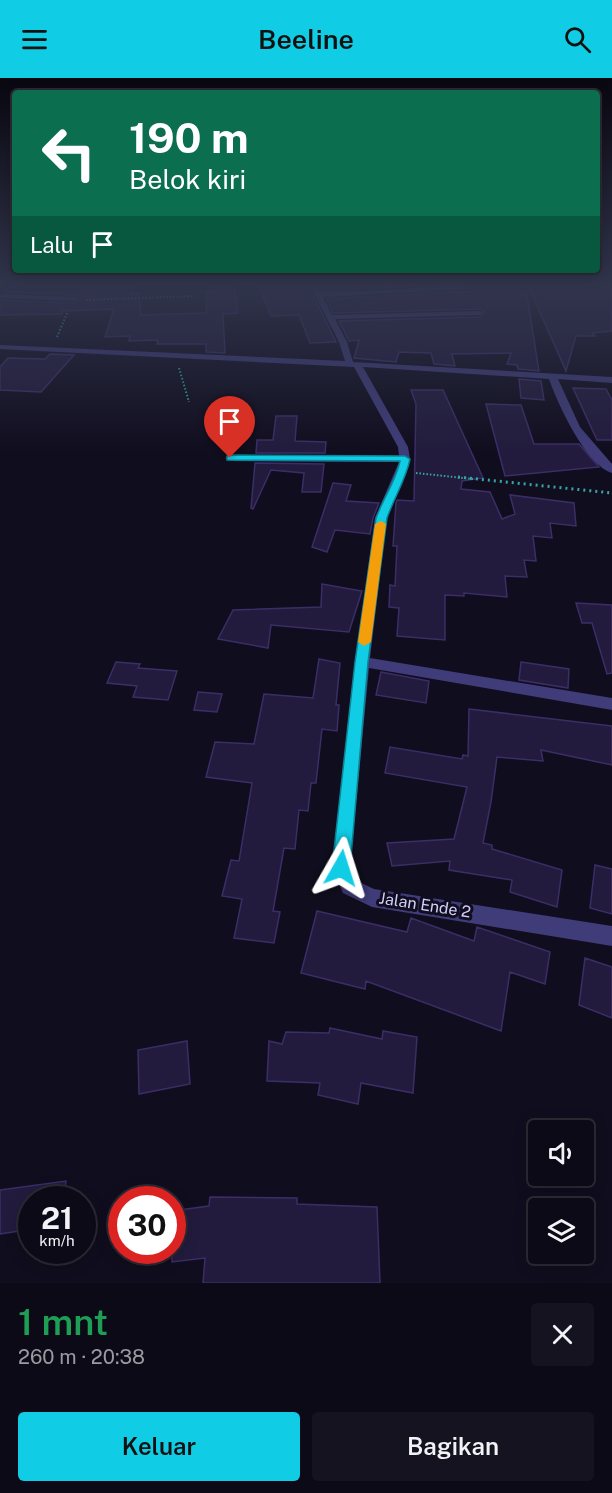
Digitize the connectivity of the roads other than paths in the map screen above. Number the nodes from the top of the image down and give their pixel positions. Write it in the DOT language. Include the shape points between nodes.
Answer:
graph roads {
  1 [pos="342,339"];
  2 [pos="0,347"];
  3 [pos="353,364"];
  4 [pos="552,375"];
  5 [pos="612,380"];
  6 [pos="230,458"];
  7 [pos="404,465"];
  8 [pos="612,470"];
  9 [pos="362,662"];
  10 [pos="612,704"];
  11 [pos="612,936"];
  1 -- 3 [label="street"];
  2 -- 3 [label="street"];
  3 -- 4 [label="street"];
  3 -- 7 [label="street" via="403,447"];
  4 -- 5 [label="street"];
  4 -- 8 [label="street" via="563,406 582,440"];
  6 -- 7 [label="street"];
  7 -- 9 [label="street, Jalan Ende 2" via="381,518"];
  9 -- 10 [label="street"];
  9 -- 11 [label="street, Jalan Ende 2" via="341,868 350,887 372,898"];
}
